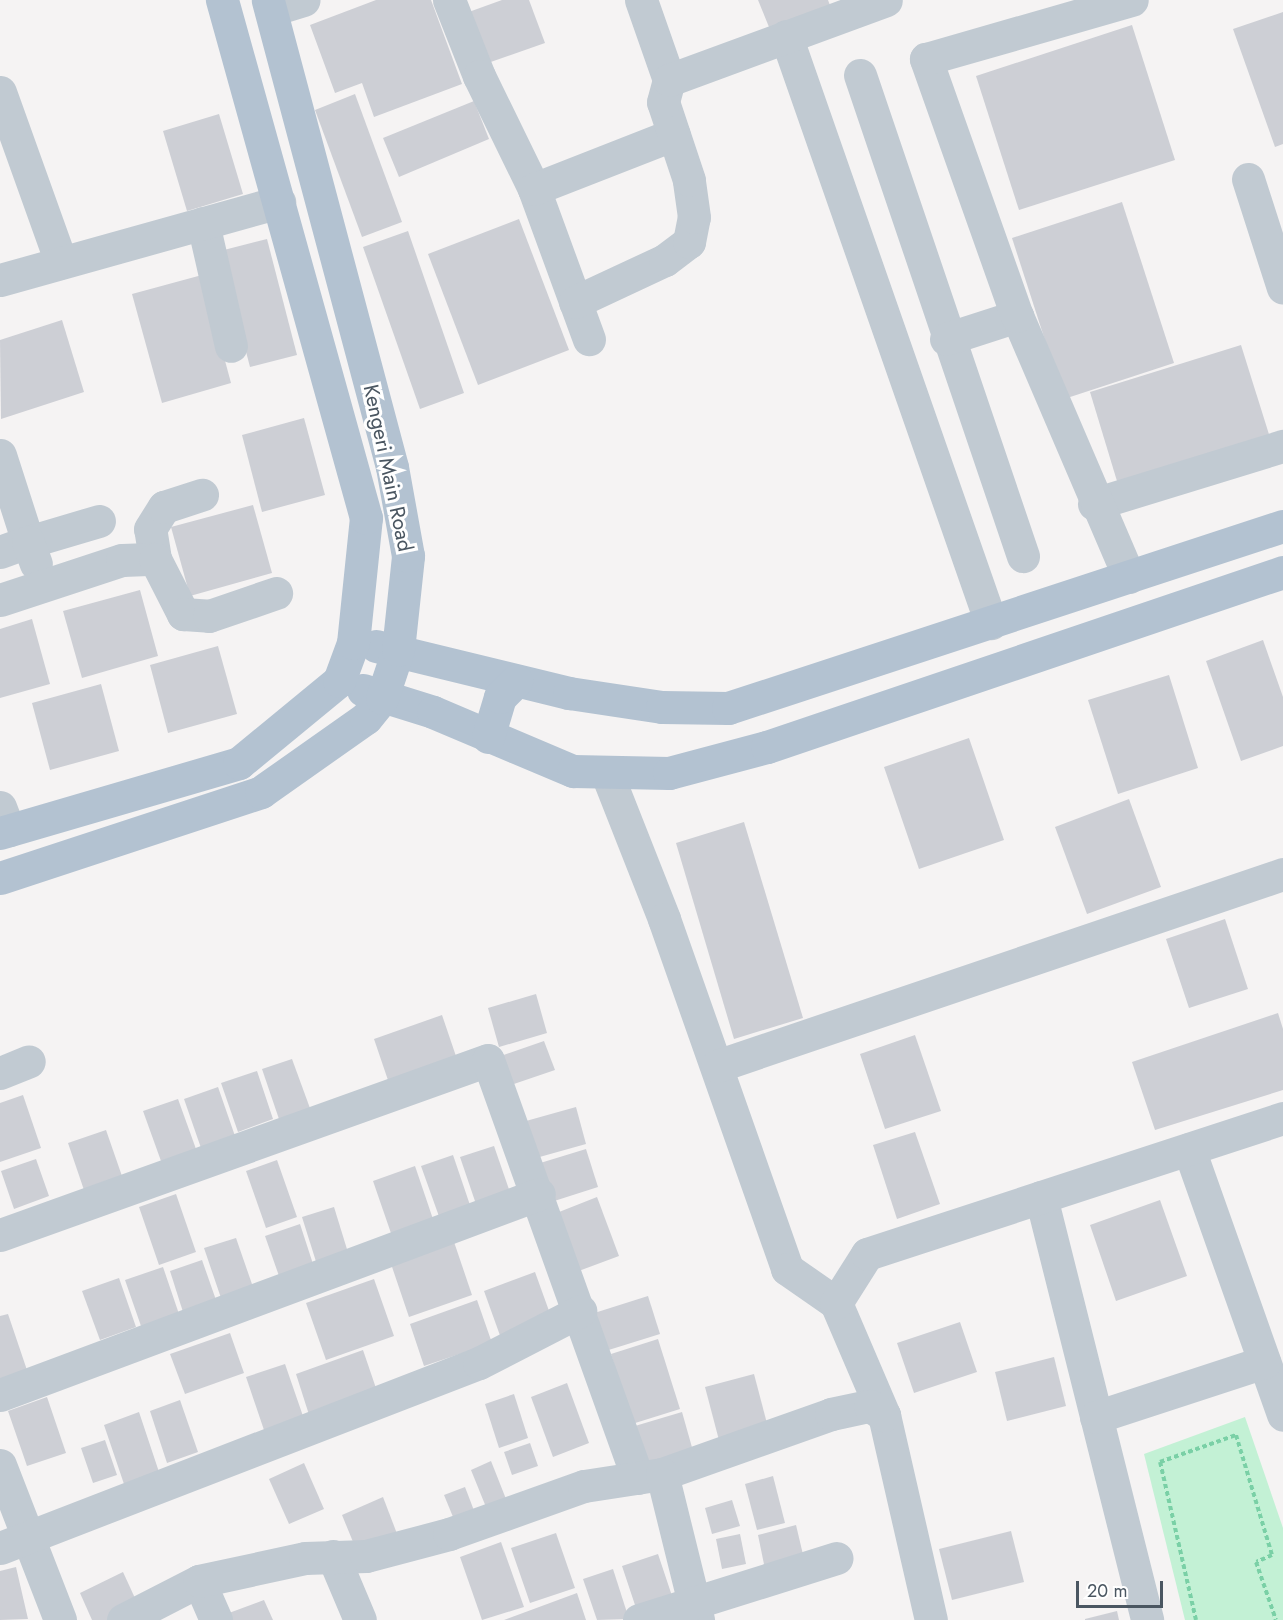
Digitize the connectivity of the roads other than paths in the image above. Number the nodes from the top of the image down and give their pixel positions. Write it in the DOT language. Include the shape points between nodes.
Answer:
graph roads {
  1 [pos="222,0"];
  2 [pos="303,0"];
  3 [pos="449,0"];
  4 [pos="641,0"];
  5 [pos="1132,0"];
  6 [pos="865,3"];
  7 [pos="270,5"];
  8 [pos="786,36"];
  9 [pos="860,75"];
  10 [pos="669,80"];
  11 [pos="0,92"];
  12 [pos="674,134"];
  13 [pos="1248,179"];
  14 [pos="534,189"];
  15 [pos="279,202"];
  16 [pos="203,223"];
  17 [pos="61,262"];
  18 [pos="0,280"];
  19 [pos="1283,288"];
  20 [pos="576,303"];
  21 [pos="1017,316"];
  22 [pos="589,339"];
  23 [pos="946,339"];
  24 [pos="231,346"];
  25 [pos="1283,446"];
  26 [pos="0,455"];
  27 [pos="202,495"];
  28 [pos="1094,504"];
  29 [pos="99,521"];
  30 [pos="1283,526"];
  31 [pos="14,547"];
  32 [pos="1023,556"];
  33 [pos="154,559"];
  34 [pos="1283,572"];
  35 [pos="1129,577"];
  36 [pos="44,585"];
  37 [pos="276,593"];
  38 [pos="0,600"];
  39 [pos="991,623"];
  40 [pos="353,643"];
  41 [pos="398,650"];
  42 [pos="339,681"];
  43 [pos="516,681"];
  44 [pos="382,698"];
  45 [pos="728,708"];
  46 [pos="488,737"];
  47 [pos="738,756"];
  48 [pos="607,774"];
  49 [pos="3,823"];
  50 [pos="1283,874"];
  51 [pos="0,878"];
  52 [pos="717,1066"];
  53 [pos="1283,1118"];
  54 [pos="1189,1149"];
  55 [pos="539,1194"];
  56 [pos="1041,1197"];
  57 [pos="0,1235"];
  58 [pos="836,1304"];
  59 [pos="580,1311"];
  60 [pos="1264,1362"];
  61 [pos="0,1395"];
  62 [pos="884,1415"];
  63 [pos="1283,1415"];
  64 [pos="1096,1417"];
  65 [pos="0,1465"];
  66 [pos="650,1476"];
  67 [pos="13,1544"];
  68 [pos="333,1556"];
  69 [pos="837,1558"];
  70 [pos="199,1581"];
  71 [pos="695,1610"];
  72 [pos="60,1620"];
  73 [pos="123,1620"];
  74 [pos="216,1620"];
  75 [pos="360,1620"];
  76 [pos="639,1620"];
  77 [pos="930,1620"];
  78 [pos="1147,1620"];
  1 -- 15 [label="main road, Kengeri Main Road"];
  2 -- 7 [label="street"];
  3 -- 14 [label="street" via="479,76"];
  4 -- 10 [label="street"];
  5 -- 21 [label="street" via="926,59"];
  6 -- 8 [label="street"];
  7 -- 41 [label="main road, Kengeri Main Road" via="392,467 408,556"];
  8 -- 10 [label="street"];
  8 -- 39 [label="street"];
  9 -- 23 [label="street"];
  10 -- 12 [label="street" via="663,102"];
  11 -- 17 [label="street"];
  12 -- 14 [label="street"];
  12 -- 20 [label="street" via="689,180 694,216 689,242 665,260"];
  13 -- 19 [label="street"];
  14 -- 20 [label="street"];
  15 -- 16 [label="street"];
  15 -- 40 [label="main road, Kengeri Main Road" via="366,518"];
  16 -- 17 [label="street"];
  16 -- 24 [label="street"];
  17 -- 18 [label="street"];
  20 -- 22 [label="street"];
  21 -- 23 [label="street"];
  21 -- 28 [label="street"];
  23 -- 32 [label="street"];
  25 -- 28 [label="street"];
  26 -- 31 [label="street"];
  27 -- 33 [label="street" via="164,507 150,529"];
  28 -- 35 [label="street"];
  29 -- 31 [label="street"];
  30 -- 35 [label="main road"];
  31 -- 36 [label="street"];
  33 -- 36 [label="street" via="122,560"];
  33 -- 37 [label="street" via="183,614 209,616"];
  34 -- 47 [label="main road"];
  35 -- 39 [label="main road"];
  36 -- 38 [label="street"];
  39 -- 45 [label="main road"];
  40 -- 41 [label="main road"];
  40 -- 42 [label="main road, Kengeri Main Road"];
  41 -- 43 [label="main road"];
  41 -- 44 [label="main road, Kengeri Main Road"];
  42 -- 44 [label="main road"];
  42 -- 49 [label="main road" via="239,763"];
  43 -- 45 [label="main road" via="662,707"];
  43 -- 46 [label="main road" via="500,697"];
  44 -- 46 [label="main road" via="433,712"];
  44 -- 51 [label="main road, Kengeri Main Road" via="336,742 261,792"];
  45 -- 47 [label="main road"];
  46 -- 48 [label="main road" via="573,771"];
  47 -- 48 [label="main road" via="669,773"];
  48 -- 52 [label="street"];
  50 -- 52 [label="street"];
  52 -- 58 [label="street" via="787,1269"];
  53 -- 54 [label="street"];
  54 -- 56 [label="street"];
  54 -- 60 [label="street"];
  55 -- 57 [label="street" via="488,1060"];
  55 -- 59 [label="street"];
  55 -- 61 [label="street"];
  56 -- 58 [label="street" via="867,1254"];
  56 -- 64 [label="street"];
  58 -- 62 [label="street"];
  59 -- 66 [label="street"];
  59 -- 67 [label="street" via="479,1364"];
  60 -- 63 [label="street"];
  60 -- 64 [label="street"];
  62 -- 66 [label="street" via="870,1406 831,1414"];
  62 -- 77 [label="street"];
  64 -- 78 [label="street"];
  65 -- 67 [label="street"];
  66 -- 68 [label="street" via="584,1486 449,1534 366,1556"];
  66 -- 71 [label="street"];
  67 -- 72 [label="street"];
  68 -- 70 [label="street"];
  68 -- 75 [label="street"];
  69 -- 71 [label="street"];
  70 -- 73 [label="street"];
  70 -- 74 [label="street"];
  71 -- 76 [label="street"];
}
